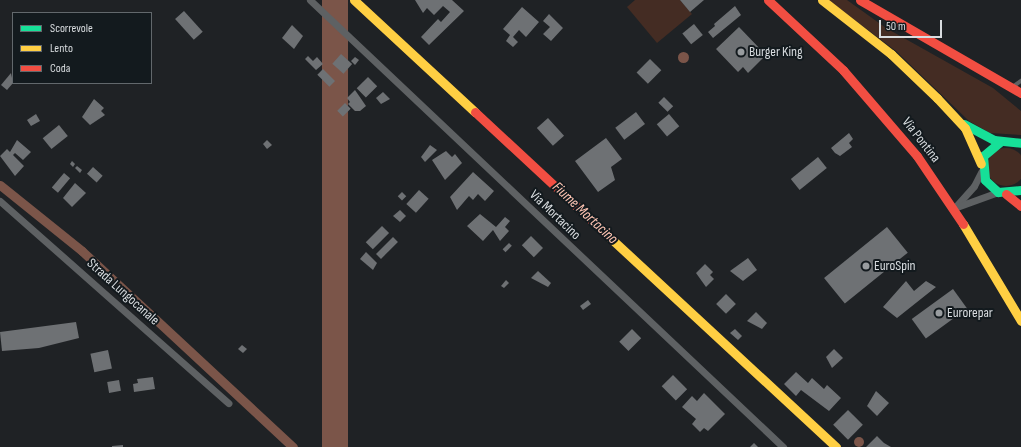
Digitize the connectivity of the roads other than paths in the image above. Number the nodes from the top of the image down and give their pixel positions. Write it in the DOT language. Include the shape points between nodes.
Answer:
graph roads {
  1 [pos="310,0"];
  2 [pos="354,0"];
  3 [pos="768,0"];
  4 [pos="822,0"];
  5 [pos="860,0"];
  6 [pos="1021,81"];
  7 [pos="1012,88"];
  8 [pos="1021,92"];
  9 [pos="960,122"];
  10 [pos="1001,141"];
  11 [pos="1020,143"];
  12 [pos="981,168"];
  13 [pos="1021,190"];
  14 [pos="1002,193"];
  15 [pos="0,201"];
  16 [pos="1021,206"];
  17 [pos="954,208"];
  18 [pos="1021,321"];
  19 [pos="228,403"];
  20 [pos="783,447"];
  21 [pos="836,447"];
  1 -- 20 [label="street, Via Mortacino"];
  2 -- 21 [label="street"];
  3 -- 17 [label="street, Via Pontina" via="859,88 917,156"];
  4 -- 9 [label="street" via="903,65"];
  5 -- 7 [label="street"];
  6 -- 7 [label="lane"];
  7 -- 8 [label="street"];
  9 -- 10 [label="street"];
  9 -- 12 [label="street"];
  10 -- 11 [label="street"];
  10 -- 12 [label="street" via="988,149"];
  12 -- 14 [label="street" via="984,180"];
  12 -- 17 [label="street" via="974,186"];
  13 -- 14 [label="street"];
  14 -- 16 [label="street"];
  14 -- 17 [label="street"];
  15 -- 19 [label="street, Strada Lungocanale"];
  17 -- 18 [label="street, Via Pontina"];
}
